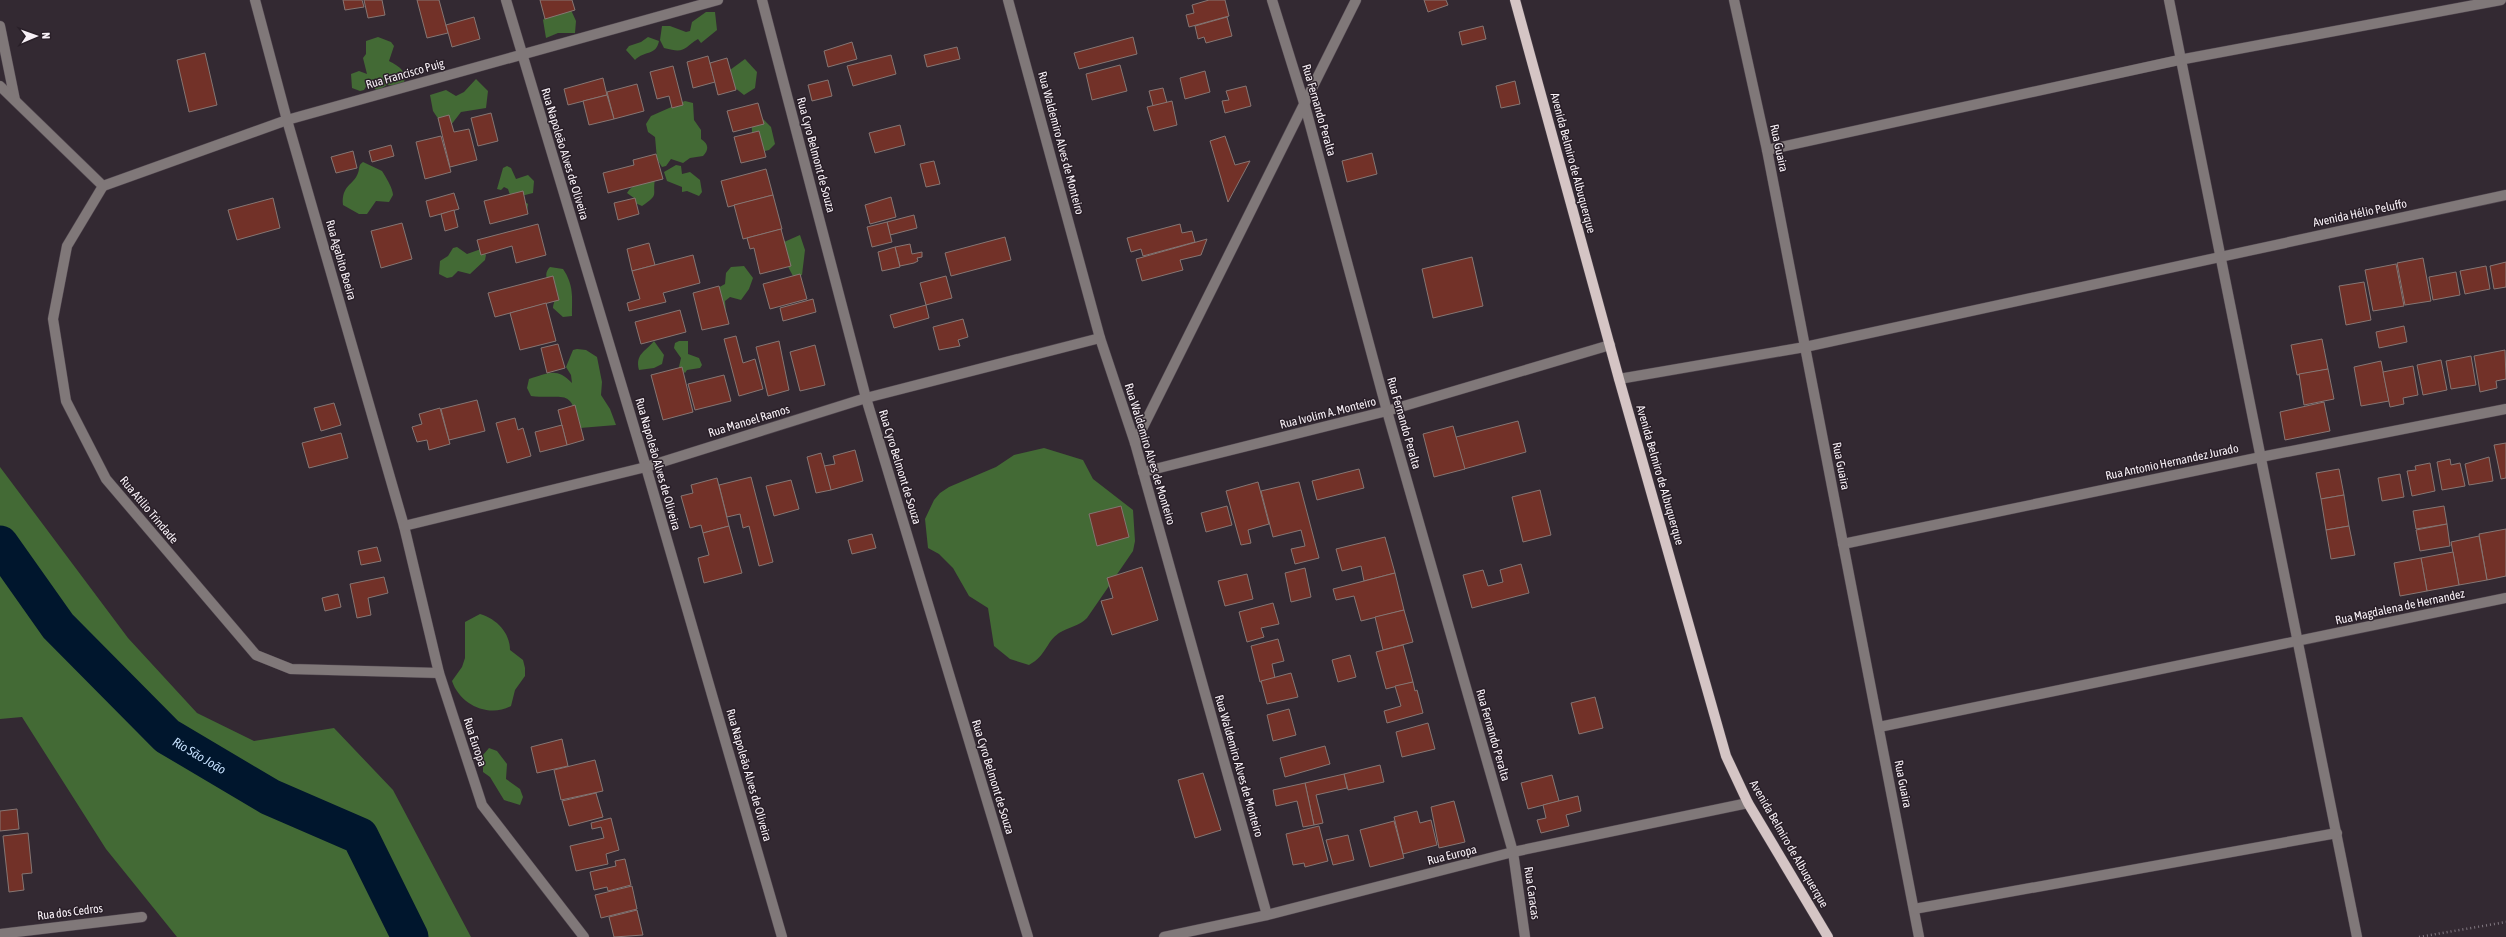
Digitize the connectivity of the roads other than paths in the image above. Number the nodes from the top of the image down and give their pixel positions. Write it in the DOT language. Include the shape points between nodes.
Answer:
graph roads {
  1 [pos="255,0"];
  2 [pos="506,0"];
  3 [pos="718,0"];
  4 [pos="762,0"];
  5 [pos="1008,0"];
  6 [pos="1272,0"];
  7 [pos="1356,0"];
  8 [pos="1515,0"];
  9 [pos="1734,0"];
  10 [pos="2169,0"];
  11 [pos="2501,0"];
  12 [pos="0,26"];
  13 [pos="521,55"];
  14 [pos="2180,60"];
  15 [pos="0,86"];
  16 [pos="15,100"];
  17 [pos="1305,106"];
  18 [pos="287,120"];
  19 [pos="1767,150"];
  20 [pos="103,186"];
  21 [pos="2506,195"];
  22 [pos="2220,256"];
  23 [pos="1100,338"];
  24 [pos="1610,346"];
  25 [pos="1805,347"];
  26 [pos="1619,379"];
  27 [pos="866,398"];
  28 [pos="2506,409"];
  29 [pos="1387,411"];
  30 [pos="1135,443"];
  31 [pos="2261,457"];
  32 [pos="646,467"];
  33 [pos="1143,472"];
  34 [pos="404,526"];
  35 [pos="1843,544"];
  36 [pos="2506,598"];
  37 [pos="2299,642"];
  38 [pos="439,672"];
  39 [pos="1879,727"];
  40 [pos="1748,804"];
  41 [pos="2337,833"];
  42 [pos="1513,852"];
  43 [pos="1914,909"];
  44 [pos="1267,915"];
  45 [pos="142,917"];
  46 [pos="0,934"];
  47 [pos="584,937"];
  48 [pos="782,937"];
  49 [pos="1028,937"];
  50 [pos="1164,937"];
  51 [pos="1525,937"];
  52 [pos="1828,937"];
  53 [pos="1919,937"];
  54 [pos="2357,937"];
  1 -- 18 [label="street, Rua Agabito Boeira"];
  2 -- 13 [label="street, Rua Napoleão Alves de Oliveira"];
  3 -- 13 [label="street, Rua Francisco Puig"];
  4 -- 27 [label="street, Rua Cyro Belmont de Souza"];
  5 -- 23 [label="street, Rua Waldemiro Alves de Monteiro"];
  6 -- 17 [label="street, Rua Fernando Peralta"];
  7 -- 17 [label="street"];
  8 -- 24 [label="main road, Avenida Belmiro de Albuquerque"];
  9 -- 19 [label="street, Rua Guaira"];
  10 -- 14 [label="street"];
  11 -- 14 [label="street"];
  12 -- 16 [label="street"];
  13 -- 18 [label="street, Rua Francisco Puig"];
  13 -- 32 [label="street, Rua Napoleão Alves de Oliveira"];
  14 -- 19 [label="street"];
  14 -- 22 [label="street"];
  15 -- 16 [label="street"];
  16 -- 20 [label="street"];
  17 -- 29 [label="street, Rua Fernando Peralta"];
  17 -- 30 [label="street"];
  18 -- 20 [label="street, Rua Francisco Puig"];
  18 -- 34 [label="street, Rua Agabito Boeira"];
  19 -- 25 [label="street, Rua Guaira"];
  20 -- 38 [label="street, Rua Atilio Trindade" via="67,246 53,319 66,401 106,479 256,655 291,669"];
  21 -- 22 [label="street, Avenida Hélio Peluffo"];
  22 -- 25 [label="street, Avenida Hélio Peluffo"];
  22 -- 31 [label="street"];
  23 -- 27 [label="street, Rua Manoel Ramos"];
  23 -- 30 [label="street, Rua Waldemiro Alves de Monteiro"];
  24 -- 26 [label="main road, Avenida Belmiro de Albuquerque"];
  24 -- 29 [label="street, Rua Ivolim A. Monteiro"];
  25 -- 26 [label="street, Avenida Hélio Peluffo"];
  25 -- 35 [label="street, Rua Guaira"];
  26 -- 40 [label="main road, Avenida Belmiro de Albuquerque" via="1726,756"];
  27 -- 32 [label="street, Rua Manoel Ramos"];
  27 -- 49 [label="street, Rua Cyro Belmont de Souza"];
  28 -- 31 [label="street, Rua Antonio Hernandez Jurado"];
  29 -- 33 [label="street, Rua Ivolim A. Monteiro"];
  29 -- 42 [label="street, Rua Fernando Peralta"];
  30 -- 33 [label="street, Rua Waldemiro Alves de Monteiro"];
  31 -- 35 [label="street, Rua Antonio Hernandez Jurado"];
  31 -- 37 [label="street"];
  32 -- 34 [label="street, Rua Manoel Ramos"];
  32 -- 48 [label="street, Rua Napoleão Alves de Oliveira"];
  33 -- 44 [label="street, Rua Waldemiro Alves de Monteiro"];
  34 -- 38 [label="street, Rua Europa"];
  35 -- 39 [label="street, Rua Guaira"];
  36 -- 37 [label="street, Rua Magdalena de Hernandez"];
  37 -- 39 [label="street, Rua Magdalena de Hernandez"];
  37 -- 41 [label="street"];
  38 -- 47 [label="street, Rua Europa" via="482,805"];
  39 -- 43 [label="street, Rua Guaira"];
  40 -- 42 [label="street, Rua Europa"];
  40 -- 52 [label="main road, Avenida Belmiro de Albuquerque"];
  41 -- 43 [label="street"];
  41 -- 54 [label="street"];
  42 -- 44 [label="street, Rua Europa"];
  42 -- 51 [label="street, Rua Caracas"];
  43 -- 53 [label="street, Rua Guaira"];
  44 -- 50 [label="street, Rua Europa"];
  45 -- 46 [label="street, Rua dos Cedros"];
}
